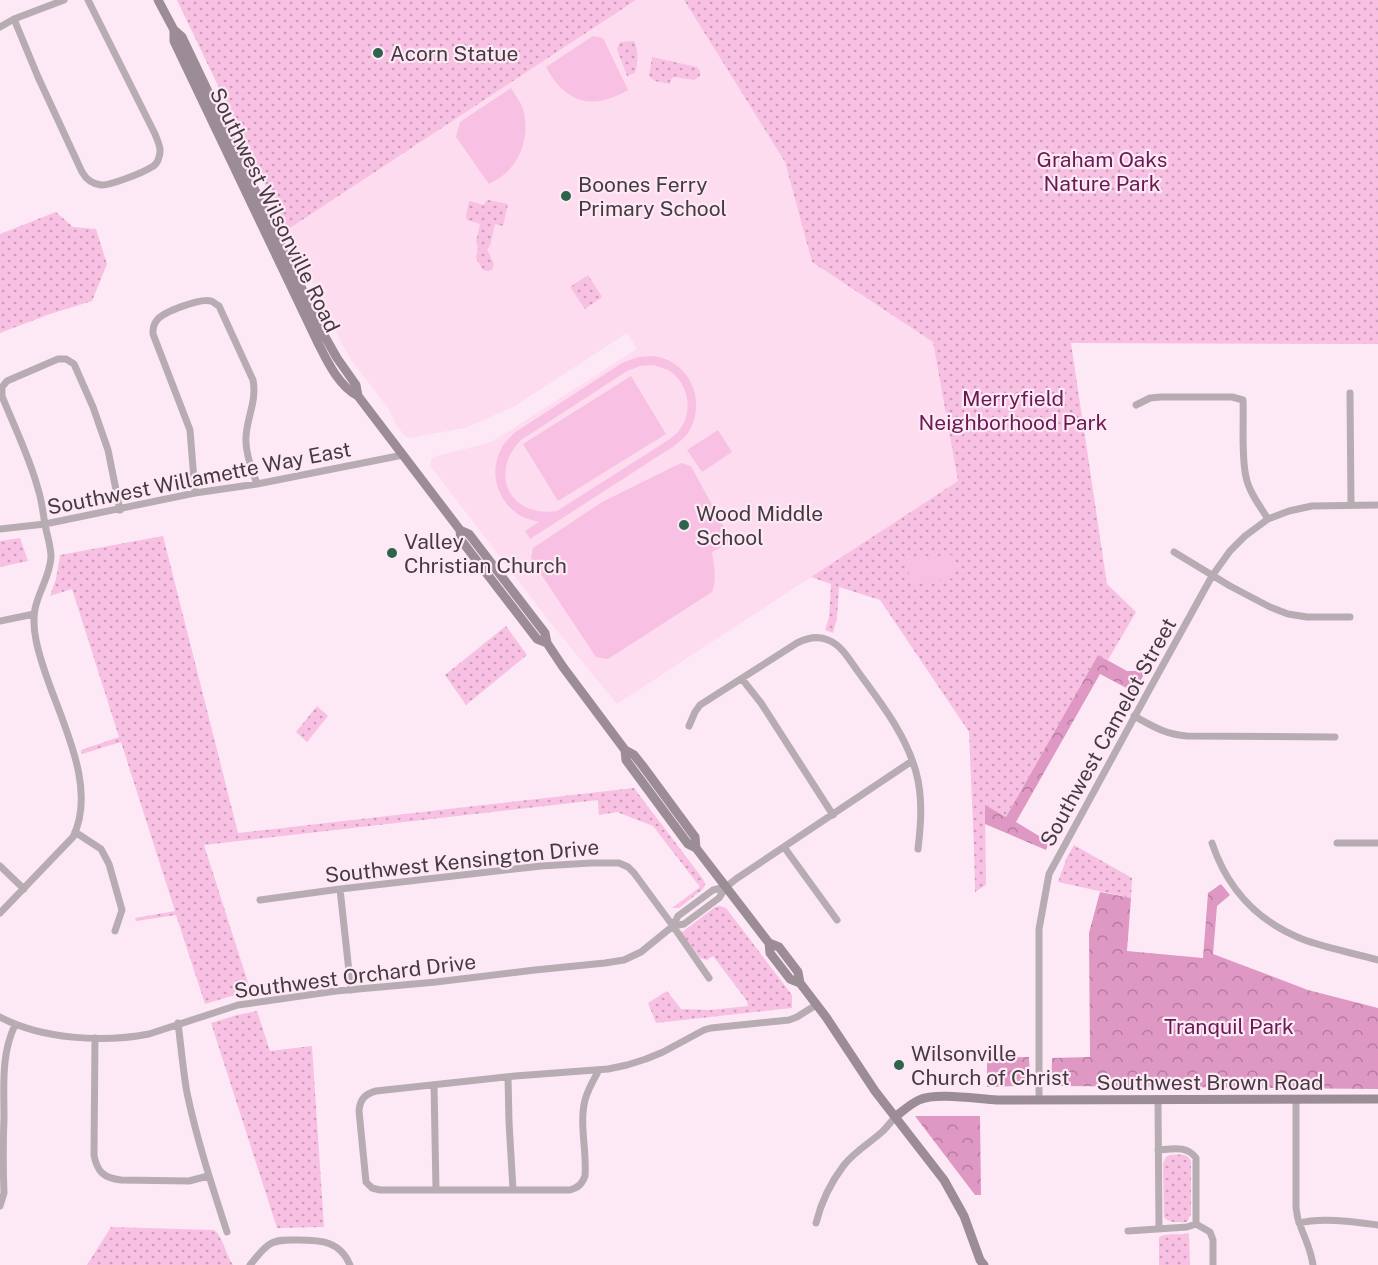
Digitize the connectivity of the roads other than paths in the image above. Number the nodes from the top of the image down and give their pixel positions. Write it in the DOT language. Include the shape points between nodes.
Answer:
graph roads {
  1 [pos="64,0"];
  2 [pos="88,0"];
  3 [pos="159,0"];
  4 [pos="14,19"];
  5 [pos="0,27"];
  6 [pos="1350,393"];
  7 [pos="1136,405"];
  8 [pos="403,455"];
  9 [pos="257,484"];
  10 [pos="195,493"];
  11 [pos="1351,504"];
  12 [pos="1378,505"];
  13 [pos="120,510"];
  14 [pos="1268,519"];
  15 [pos="45,524"];
  16 [pos="0,529"];
  17 [pos="1174,552"];
  18 [pos="1212,576"];
  19 [pos="34,614"];
  20 [pos="1350,617"];
  21 [pos="0,621"];
  22 [pos="742,679"];
  23 [pos="1134,716"];
  24 [pos="689,726"];
  25 [pos="1335,737"];
  26 [pos="912,761"];
  27 [pos="833,815"];
  28 [pos="75,832"];
  29 [pos="1212,843"];
  30 [pos="1337,843"];
  31 [pos="1378,843"];
  32 [pos="784,847"];
  33 [pos="918,849"];
  34 [pos="0,866"];
  35 [pos="726,887"];
  36 [pos="24,889"];
  37 [pos="340,889"];
  38 [pos="260,900"];
  39 [pos="0,913"];
  40 [pos="837,920"];
  41 [pos="673,926"];
  42 [pos="115,931"];
  43 [pos="1378,960"];
  44 [pos="709,978"];
  45 [pos="351,990"];
  46 [pos="816,1005"];
  47 [pos="0,1017"];
  48 [pos="178,1023"];
  49 [pos="15,1025"];
  50 [pos="95,1038"];
  51 [pos="599,1070"];
  52 [pos="508,1077"];
  53 [pos="434,1084"];
  54 [pos="1039,1100"];
  55 [pos="1296,1100"];
  56 [pos="1378,1100"];
  57 [pos="1158,1101"];
  58 [pos="895,1117"];
  59 [pos="1158,1150"];
  60 [pos="208,1176"];
  61 [pos="436,1190"];
  62 [pos="513,1190"];
  63 [pos="0,1206"];
  64 [pos="816,1223"];
  65 [pos="1299,1223"];
  66 [pos="1196,1224"];
  67 [pos="1378,1225"];
  68 [pos="1159,1229"];
  69 [pos="1128,1231"];
  70 [pos="227,1232"];
  71 [pos="981,1263"];
  72 [pos="250,1265"];
  73 [pos="350,1265"];
  74 [pos="1214,1265"];
  75 [pos="1313,1265"];
  1 -- 4 [label="street"];
  2 -- 4 [label="street" via="160,148 156,164 149,169 103,186 93,184 82,172"];
  3 -- 8 [label="main road, Southwest Wilsonville Road" via="174,30 182,37 324,335 356,385 358,396"];
  4 -- 5 [label="street"];
  6 -- 11 [label="street"];
  7 -- 14 [label="street" via="1161,396 1243,400 1246,479"];
  8 -- 9 [label="street, Southwest Willamette Way East"];
  8 -- 35 [label="main road, Southwest Wilsonville Road" via="460,530 461,540 498,589 537,639 547,643 688,844 696,848"];
  9 -- 10 [label="street, Southwest Willamette Way East"];
  9 -- 10 [label="street" via="246,437 254,402 252,380 219,306 201,300 165,314 153,326 190,430"];
  10 -- 13 [label="street, Southwest Willamette Way East"];
  11 -- 12 [label="street, Southwest Camelot Street"];
  11 -- 14 [label="street, Southwest Camelot Street" via="1312,506"];
  13 -- 15 [label="street, Southwest Willamette Way East"];
  13 -- 15 [label="street" via="108,450 93,406 74,364 58,359 7,381 2,387 2,396 37,484"];
  14 -- 18 [label="street, Southwest Camelot Street" via="1230,550"];
  15 -- 16 [label="street, Southwest Willamette Way East"];
  15 -- 19 [label="street" via="50,567"];
  17 -- 18 [label="street"];
  18 -- 20 [label="street" via="1288,614"];
  18 -- 23 [label="street, Southwest Camelot Street"];
  19 -- 21 [label="street"];
  19 -- 28 [label="street" via="41,664 74,754 81,786"];
  22 -- 24 [label="street" via="700,705"];
  22 -- 26 [label="street" via="797,643 814,637 826,639 839,647 868,685 890,717"];
  22 -- 27 [label="street"];
  23 -- 25 [label="street" via="1173,735"];
  23 -- 54 [label="street, Southwest Camelot Street" via="1049,874 1039,929"];
  26 -- 27 [label="street, Southwest Orchard Drive"];
  26 -- 33 [label="street" via="920,797"];
  27 -- 32 [label="street, Southwest Orchard Drive"];
  28 -- 36 [label="street"];
  28 -- 42 [label="street" via="102,849 109,864 122,910"];
  29 -- 43 [label="street" via="1232,885 1271,923 1302,939"];
  30 -- 31 [label="street"];
  32 -- 35 [label="street, Southwest Orchard Drive"];
  32 -- 40 [label="street"];
  34 -- 36 [label="street"];
  35 -- 41 [label="street, Southwest Orchard Drive" via="719,898 693,918"];
  35 -- 46 [label="main road, Southwest Wilsonville Road" via="769,943 778,947 798,972 800,983"];
  36 -- 39 [label="street"];
  37 -- 38 [label="street, Southwest Kensington Drive"];
  37 -- 41 [label="street, Southwest Kensington Drive" via="541,866 619,863 634,873"];
  37 -- 45 [label="street"];
  41 -- 44 [label="street, Southwest Kensington Drive"];
  41 -- 45 [label="street, Southwest Orchard Drive" via="641,952 624,960"];
  45 -- 48 [label="street, Southwest Orchard Drive" via="238,1005"];
  46 -- 51 [label="street" via="789,1020 704,1030 646,1059"];
  46 -- 58 [label="main road, Southwest Wilsonville Road"];
  47 -- 49 [label="street, Southwest Orchard Drive"];
  48 -- 50 [label="street, Southwest Orchard Drive" via="148,1034"];
  48 -- 60 [label="street" via="187,1090"];
  49 -- 50 [label="street, Southwest Orchard Drive" via="37,1032"];
  49 -- 63 [label="street" via="5,1050 4,1193"];
  50 -- 60 [label="street" via="94,1155 104,1176 189,1181"];
  51 -- 52 [label="street"];
  51 -- 62 [label="street" via="585,1100 583,1182 570,1190"];
  52 -- 53 [label="street"];
  52 -- 62 [label="street"];
  53 -- 61 [label="street"];
  53 -- 61 [label="street" via="368,1093 359,1111 366,1182 380,1190"];
  54 -- 57 [label="main road, Southwest Brown Road"];
  54 -- 58 [label="main road, Southwest Brown Road" via="929,1097"];
  55 -- 56 [label="main road, Southwest Brown Road"];
  55 -- 57 [label="main road, Southwest Brown Road"];
  55 -- 65 [label="street"];
  57 -- 59 [label="street"];
  58 -- 64 [label="street, Southwest Brown Road" via="845,1164 828,1191"];
  58 -- 71 [label="main road, Southwest Wilsonville Road" via="951,1191"];
  59 -- 66 [label="street" via="1185,1149 1196,1158"];
  59 -- 68 [label="street"];
  60 -- 70 [label="street"];
  61 -- 62 [label="street"];
  65 -- 67 [label="street" via="1356,1221"];
  65 -- 75 [label="street"];
  66 -- 68 [label="street"];
  66 -- 74 [label="street" via="1210,1233"];
  68 -- 69 [label="street"];
  72 -- 73 [label="street" via="275,1242 316,1240 330,1244"];
}
